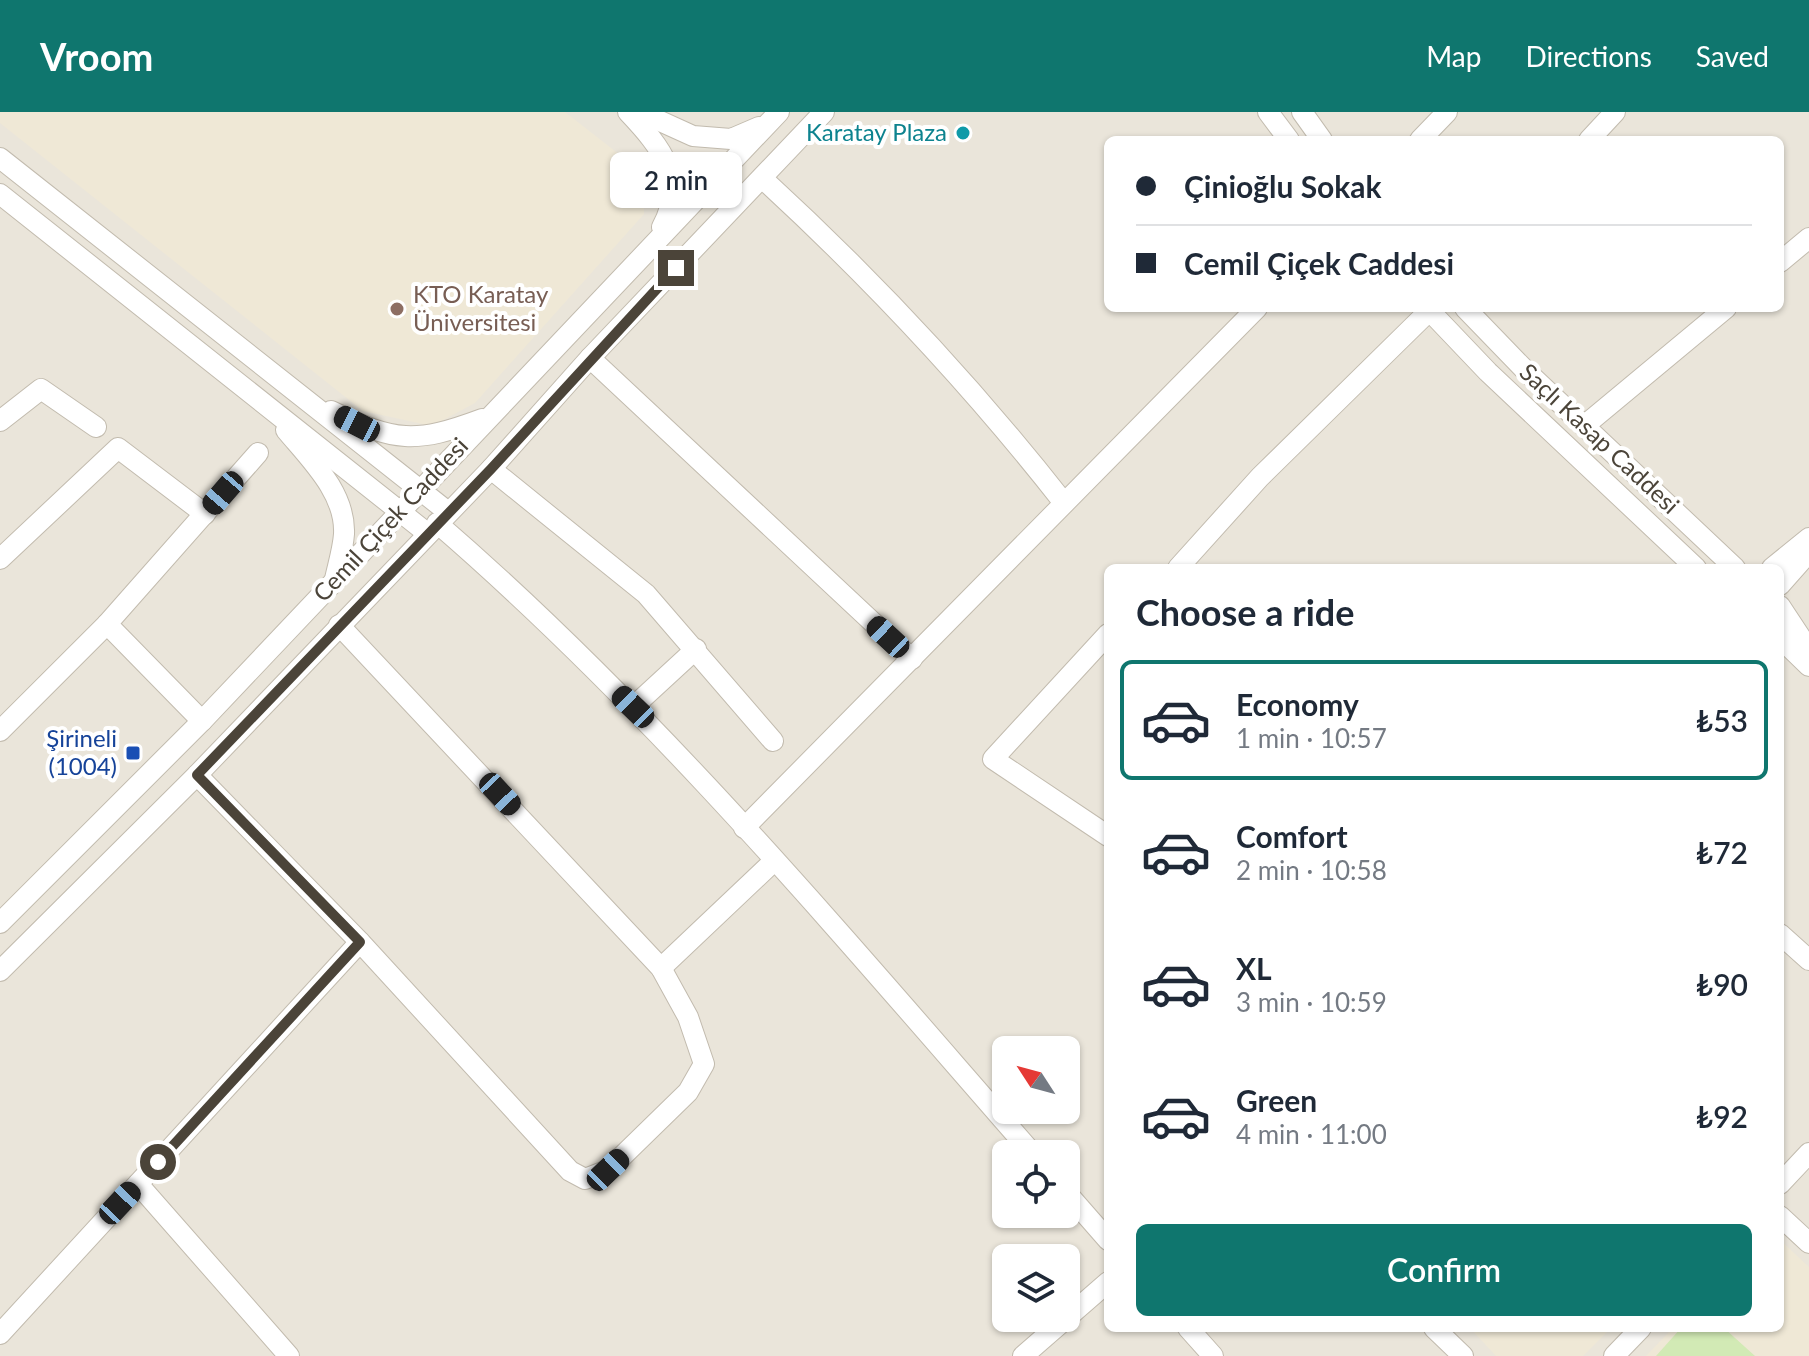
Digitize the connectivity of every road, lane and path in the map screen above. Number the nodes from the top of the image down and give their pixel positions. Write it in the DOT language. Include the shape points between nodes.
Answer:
graph roads {
  1 [pos="628,112"];
  2 [pos="640,112"];
  3 [pos="824,112"];
  4 [pos="1268,112"];
  5 [pos="1302,112"];
  6 [pos="1447,112"];
  7 [pos="1615,112"];
  8 [pos="774,117"];
  9 [pos="1286,136"];
  10 [pos="1319,136"];
  11 [pos="1424,136"];
  12 [pos="1593,136"];
  13 [pos="0,158"];
  14 [pos="762,178"];
  15 [pos="0,194"];
  16 [pos="1809,238"];
  17 [pos="649,250"];
  18 [pos="1784,259"];
  19 [pos="1253,312"];
  20 [pos="1426,312"];
  21 [pos="1430,312"];
  22 [pos="1469,312"];
  23 [pos="1721,312"];
  24 [pos="590,358"];
  25 [pos="296,393"];
  26 [pos="264,401"];
  27 [pos="486,418"];
  28 [pos="0,421"];
  29 [pos="1584,426"];
  30 [pos="96,427"];
  31 [pos="258,453"];
  32 [pos="491,469"];
  33 [pos="418,490"];
  34 [pos="1064,503"];
  35 [pos="401,510"];
  36 [pos="205,514"];
  37 [pos="438,522"];
  38 [pos="1809,538"];
  39 [pos="1809,552"];
  40 [pos="0,559"];
  41 [pos="1182,564"];
  42 [pos="1692,564"];
  43 [pos="1731,564"];
  44 [pos="1777,564"];
  45 [pos="1784,580"];
  46 [pos="335,581"];
  47 [pos="1784,612"];
  48 [pos="107,624"];
  49 [pos="339,625"];
  50 [pos="1784,642"];
  51 [pos="1104,645"];
  52 [pos="696,649"];
  53 [pos="1809,650"];
  54 [pos="912,659"];
  55 [pos="1809,666"];
  56 [pos="633,707"];
  57 [pos="202,721"];
  58 [pos="0,731"];
  59 [pos="773,741"];
  60 [pos="197,775"];
  61 [pos="744,828"];
  62 [pos="1104,833"];
  63 [pos="774,861"];
  64 [pos="0,923"];
  65 [pos="1784,937"];
  66 [pos="360,942"];
  67 [pos="1808,957"];
  68 [pos="661,968"];
  69 [pos="0,971"];
  70 [pos="1021,1140"];
  71 [pos="1809,1153"];
  72 [pos="1784,1180"];
  73 [pos="138,1184"];
  74 [pos="1080,1208"];
  75 [pos="1784,1220"];
  76 [pos="1104,1235"];
  77 [pos="1809,1243"];
  78 [pos="1104,1285"];
  79 [pos="1192,1332"];
  80 [pos="1438,1332"];
  81 [pos="1637,1332"];
  82 [pos="0,1334"];
  83 [pos="289,1356"];
  84 [pos="1023,1356"];
  85 [pos="1213,1356"];
  86 [pos="1463,1356"];
  87 [pos="1614,1356"];
  1 -- 17 [label="street" via="671,169 673,207"];
  2 -- 8 [label="street" via="693,136 731,139"];
  3 -- 14 [label="street, Cemil Çiçek Caddesi"];
  4 -- 9 [label="street"];
  5 -- 10 [label="street"];
  6 -- 11 [label="street"];
  7 -- 12 [label="street"];
  8 -- 17 [label="street, Cemil Çiçek Caddesi"];
  13 -- 25 [label="street"];
  14 -- 24 [label="street, Cemil Çiçek Caddesi"];
  14 -- 34 [label="street" via="934,349"];
  15 -- 26 [label="street"];
  16 -- 18 [label="street"];
  17 -- 27 [label="street, Cemil Çiçek Caddesi"];
  19 -- 34 [label="street"];
  20 -- 41 [label="street" via="1260,477"];
  21 -- 42 [label="street, Saçlı Kasap Caddesi"];
  22 -- 29 [label="street, Saçlı Kasap Caddesi"];
  23 -- 29 [label="street"];
  24 -- 32 [label="street, Cemil Çiçek Caddesi"];
  24 -- 54 [label="street"];
  25 -- 27 [label="street" via="357,424 405,439 439,435"];
  25 -- 33 [label="street"];
  26 -- 35 [label="street"];
  26 -- 46 [label="street" via="330,484 340,507 344,533"];
  27 -- 33 [label="street, Cemil Çiçek Caddesi"];
  28 -- 30 [label="street" via="41,389"];
  29 -- 43 [label="street, Saçlı Kasap Caddesi"];
  31 -- 36 [label="street"];
  32 -- 37 [label="street, Cemil Çiçek Caddesi"];
  32 -- 52 [label="street" via="646,594"];
  33 -- 35 [label="street, Cemil Çiçek Caddesi"];
  33 -- 37 [label="street"];
  34 -- 54 [label="street"];
  35 -- 37 [label="street"];
  35 -- 46 [label="street, Cemil Çiçek Caddesi"];
  36 -- 40 [label="street" via="118,448"];
  36 -- 48 [label="street"];
  37 -- 49 [label="street, Cemil Çiçek Caddesi"];
  37 -- 56 [label="street"];
  38 -- 44 [label="street"];
  39 -- 45 [label="street"];
  46 -- 57 [label="street, Cemil Çiçek Caddesi"];
  47 -- 53 [label="street"];
  48 -- 57 [label="street"];
  48 -- 58 [label="street"];
  49 -- 60 [label="street, Cemil Çiçek Caddesi"];
  49 -- 68 [label="street"];
  50 -- 55 [label="street"];
  51 -- 62 [label="street" via="993,759"];
  52 -- 56 [label="street"];
  52 -- 59 [label="street"];
  54 -- 61 [label="street"];
  56 -- 61 [label="street"];
  57 -- 64 [label="street, Cemil Çiçek Caddesi"];
  60 -- 66 [label="street"];
  60 -- 69 [label="street, Cemil Çiçek Caddesi"];
  61 -- 63 [label="street"];
  63 -- 68 [label="street"];
  63 -- 70 [label="street"];
  65 -- 67 [label="street"];
  66 -- 68 [label="street" via="570,1171 585,1179 608,1170 688,1092 704,1064 688,1017"];
  66 -- 73 [label="street"];
  71 -- 72 [label="street"];
  73 -- 82 [label="street"];
  73 -- 83 [label="street"];
  74 -- 76 [label="street"];
  75 -- 77 [label="street"];
  78 -- 84 [label="street"];
  79 -- 85 [label="street"];
  80 -- 86 [label="street"];
  81 -- 87 [label="street"];
}
